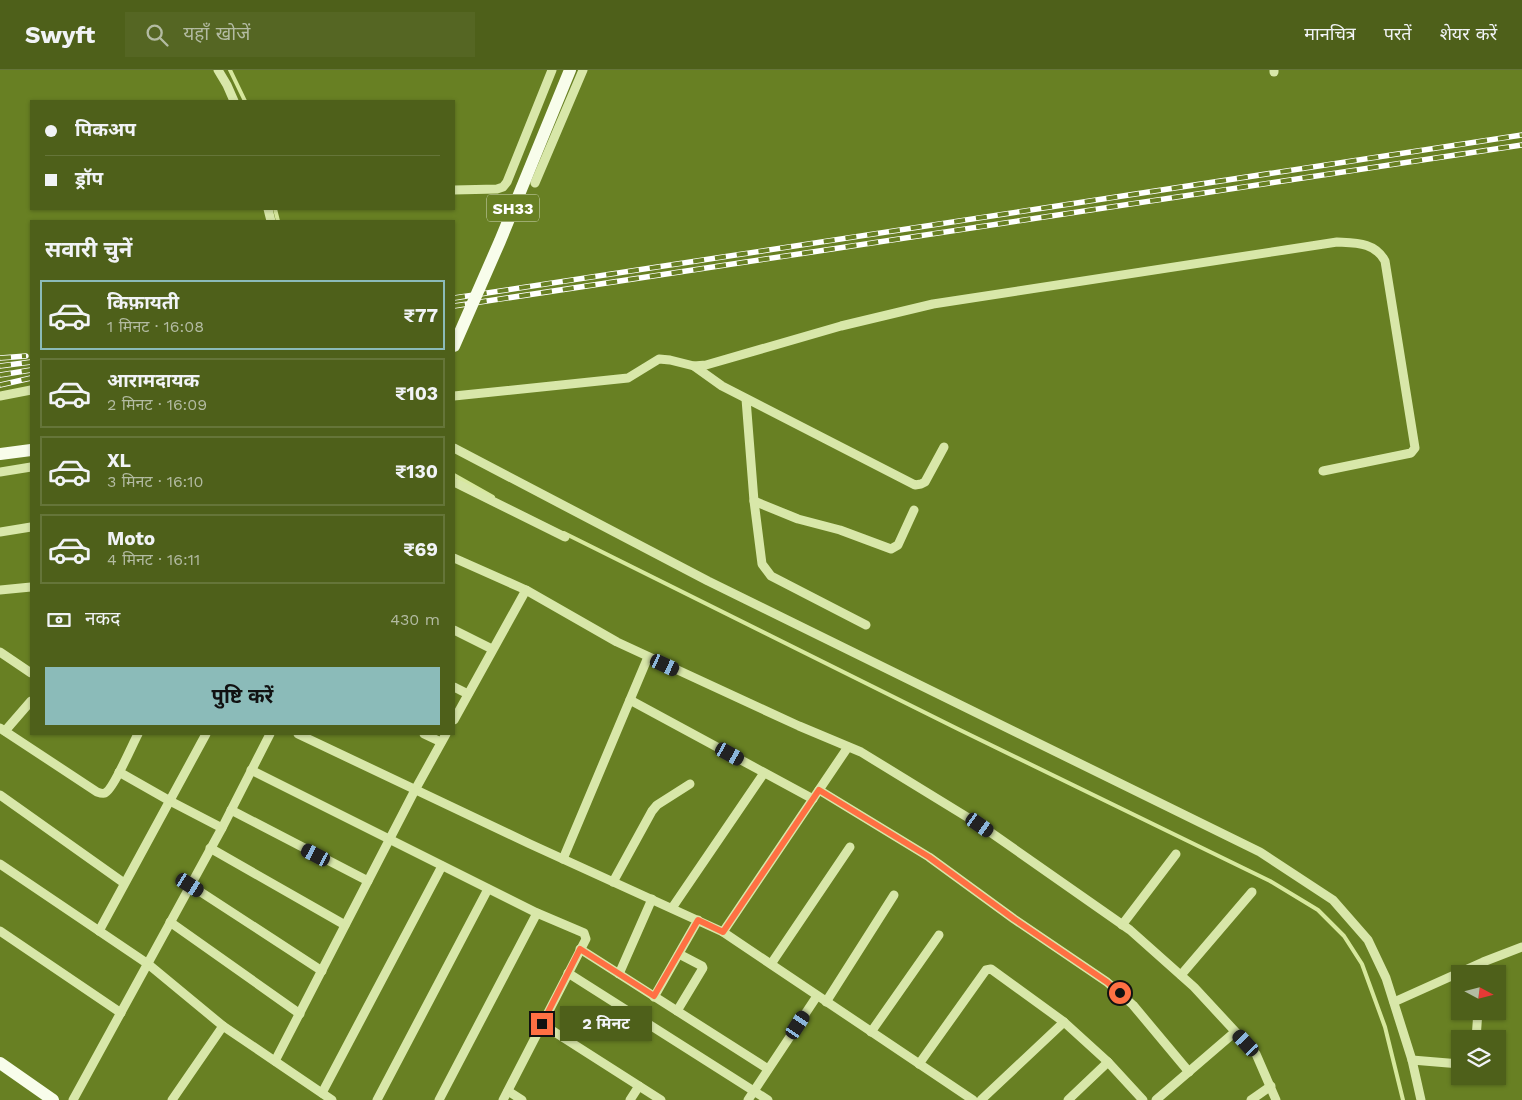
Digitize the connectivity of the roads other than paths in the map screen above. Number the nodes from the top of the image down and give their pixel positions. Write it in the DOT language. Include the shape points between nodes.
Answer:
graph roads {
  1 [pos="218,70"];
  2 [pos="552,70"];
  3 [pos="570,70"];
  4 [pos="583,70"];
  5 [pos="234,100"];
  6 [pos="536,183"];
  7 [pos="455,190"];
  8 [pos="455,344"];
  9 [pos="694,366"];
  10 [pos="30,390"];
  11 [pos="0,396"];
  12 [pos="455,396"];
  13 [pos="746,398"];
  14 [pos="944,447"];
  15 [pos="455,449"];
  16 [pos="30,450"];
  17 [pos="0,454"];
  18 [pos="30,467"];
  19 [pos="1323,471"];
  20 [pos="0,472"];
  21 [pos="455,482"];
  22 [pos="754,501"];
  23 [pos="914,510"];
  24 [pos="30,527"];
  25 [pos="0,532"];
  26 [pos="565,537"];
  27 [pos="455,558"];
  28 [pos="30,587"];
  29 [pos="0,590"];
  30 [pos="526,590"];
  31 [pos="866,625"];
  32 [pos="455,630"];
  33 [pos="492,649"];
  34 [pos="0,652"];
  35 [pos="648,657"];
  36 [pos="30,672"];
  37 [pos="455,688"];
  38 [pos="468,694"];
  39 [pos="630,700"];
  40 [pos="30,702"];
  41 [pos="455,718"];
  42 [pos="3,730"];
  43 [pos="138,735"];
  44 [pos="205,735"];
  45 [pos="269,735"];
  46 [pos="300,735"];
  47 [pos="429,735"];
  48 [pos="444,738"];
  49 [pos="848,747"];
  50 [pos="251,770"];
  51 [pos="119,772"];
  52 [pos="764,773"];
  53 [pos="690,784"];
  54 [pos="415,790"];
  55 [pos="819,790"];
  56 [pos="0,794"];
  57 [pos="812,799"];
  58 [pos="170,801"];
  59 [pos="231,810"];
  60 [pos="222,828"];
  61 [pos="390,839"];
  62 [pos="850,847"];
  63 [pos="210,848"];
  64 [pos="1176,854"];
  65 [pos="563,859"];
  66 [pos="0,864"];
  67 [pos="442,866"];
  68 [pos="368,881"];
  69 [pos="613,882"];
  70 [pos="124,883"];
  71 [pos="190,885"];
  72 [pos="488,889"];
  73 [pos="1252,892"];
  74 [pos="894,895"];
  75 [pos="652,899"];
  76 [pos="672,908"];
  77 [pos="537,913"];
  78 [pos="698,920"];
  79 [pos="170,922"];
  80 [pos="345,925"];
  81 [pos="1122,925"];
  82 [pos="0,931"];
  83 [pos="100,931"];
  84 [pos="723,932"];
  85 [pos="939,935"];
  86 [pos="1522,947"];
  87 [pos="580,949"];
  88 [pos="679,954"];
  89 [pos="1483,962"];
  90 [pos="148,964"];
  91 [pos="771,964"];
  92 [pos="1482,965"];
  93 [pos="322,971"];
  94 [pos="568,973"];
  95 [pos="619,974"];
  96 [pos="1180,975"];
  97 [pos="654,996"];
  98 [pos="817,996"];
  99 [pos="826,1002"];
  100 [pos="1394,1002"];
  101 [pos="677,1011"];
  102 [pos="121,1013"];
  103 [pos="300,1014"];
  104 [pos="1064,1022"];
  105 [pos="542,1024"];
  106 [pos="223,1026"];
  107 [pos="871,1032"];
  108 [pos="1235,1032"];
  109 [pos="1412,1060"];
  110 [pos="275,1062"];
  111 [pos="1108,1062"];
  112 [pos="0,1063"];
  113 [pos="1451,1063"];
  114 [pos="919,1064"];
  115 [pos="768,1069"];
  116 [pos="1189,1072"];
  117 [pos="639,1086"];
  118 [pos="1271,1086"];
  119 [pos="754,1090"];
  120 [pos="508,1091"];
  121 [pos="322,1093"];
  122 [pos="174,1099"];
  123 [pos="53,1100"];
  124 [pos="73,1100"];
  125 [pos="332,1100"];
  126 [pos="377,1100"];
  127 [pos="439,1100"];
  128 [pos="504,1100"];
  129 [pos="522,1100"];
  130 [pos="630,1100"];
  131 [pos="661,1100"];
  132 [pos="748,1100"];
  133 [pos="768,1100"];
  134 [pos="973,1100"];
  135 [pos="981,1100"];
  136 [pos="1068,1100"];
  137 [pos="1143,1100"];
  138 [pos="1156,1100"];
  139 [pos="1251,1100"];
  140 [pos="1276,1100"];
  141 [pos="1421,1100"];
  1 -- 5 [label="street"];
  2 -- 7 [label="street" via="503,187"];
  3 -- 8 [label="main road, SH33, bridge"];
  4 -- 6 [label="street"];
  9 -- 12 [label="street" via="659,359 628,378"];
  9 -- 13 [label="street"];
  9 -- 19 [label="street" via="933,304 1337,242 1357,243 1381,252 1385,261 1415,448 1411,453"];
  10 -- 11 [label="street"];
  13 -- 14 [label="street" via="915,484 925,482"];
  13 -- 22 [label="street"];
  15 -- 100 [label="street" via="708,581 1260,852 1333,900 1368,940"];
  16 -- 17 [label="main road"];
  18 -- 20 [label="street"];
  21 -- 26 [label="street"];
  22 -- 23 [label="street" via="891,549 898,545"];
  22 -- 31 [label="street" via="762,564 771,576"];
  24 -- 25 [label="street"];
  27 -- 30 [label="street"];
  28 -- 29 [label="street"];
  30 -- 33 [label="street"];
  30 -- 35 [label="street"];
  32 -- 33 [label="street"];
  33 -- 38 [label="street"];
  34 -- 36 [label="street"];
  35 -- 39 [label="street"];
  35 -- 49 [label="street"];
  37 -- 38 [label="street"];
  38 -- 41 [label="street"];
  39 -- 52 [label="street"];
  39 -- 65 [label="street"];
  40 -- 42 [label="street"];
  42 -- 51 [label="street" via="97,792 106,793"];
  43 -- 51 [label="street"];
  44 -- 58 [label="street"];
  45 -- 50 [label="street"];
  46 -- 54 [label="street"];
  47 -- 48 [label="street"];
  48 -- 54 [label="street"];
  49 -- 55 [label="street"];
  49 -- 81 [label="street" via="980,825"];
  50 -- 59 [label="street"];
  50 -- 61 [label="street"];
  51 -- 58 [label="street"];
  52 -- 57 [label="street"];
  52 -- 76 [label="street"];
  53 -- 69 [label="street" via="652,811"];
  54 -- 61 [label="street"];
  54 -- 65 [label="street"];
  55 -- 57 [label="street"];
  55 -- 116 [label="street" via="929,857 1107,982 1132,1005"];
  56 -- 70 [label="street"];
  57 -- 84 [label="street"];
  58 -- 60 [label="street"];
  58 -- 70 [label="street"];
  59 -- 60 [label="street"];
  59 -- 68 [label="street"];
  60 -- 63 [label="street"];
  61 -- 67 [label="street"];
  61 -- 68 [label="street"];
  62 -- 91 [label="street"];
  63 -- 71 [label="street"];
  63 -- 80 [label="street"];
  64 -- 81 [label="street"];
  65 -- 69 [label="street"];
  66 -- 83 [label="street"];
  67 -- 72 [label="street"];
  67 -- 121 [label="street"];
  68 -- 80 [label="street"];
  69 -- 75 [label="street"];
  70 -- 83 [label="street"];
  71 -- 79 [label="street"];
  71 -- 93 [label="street"];
  72 -- 77 [label="street"];
  72 -- 126 [label="street"];
  73 -- 96 [label="street"];
  74 -- 99 [label="street"];
  75 -- 76 [label="street"];
  75 -- 95 [label="street"];
  76 -- 78 [label="street"];
  77 -- 87 [label="street" via="584,933 586,940"];
  77 -- 127 [label="street"];
  78 -- 84 [label="street"];
  78 -- 88 [label="street"];
  79 -- 90 [label="street"];
  79 -- 103 [label="street"];
  80 -- 93 [label="street"];
  81 -- 96 [label="street"];
  82 -- 102 [label="street"];
  83 -- 90 [label="street"];
  84 -- 91 [label="street"];
  85 -- 107 [label="street"];
  86 -- 89 [label="street"];
  87 -- 94 [label="street"];
  87 -- 95 [label="street"];
  88 -- 97 [label="street"];
  88 -- 101 [label="street" via="702,968"];
  89 -- 92 [label="street"];
  89 -- 100 [label="street"];
  90 -- 102 [label="street"];
  90 -- 106 [label="street"];
  91 -- 98 [label="street"];
  93 -- 103 [label="street"];
  94 -- 105 [label="street"];
  94 -- 119 [label="street"];
  95 -- 97 [label="street"];
  96 -- 108 [label="street"];
  97 -- 101 [label="street"];
  98 -- 99 [label="street"];
  98 -- 115 [label="street"];
  99 -- 107 [label="street"];
  100 -- 109 [label="street"];
  101 -- 115 [label="street"];
  102 -- 124 [label="street"];
  103 -- 110 [label="street"];
  104 -- 111 [label="street"];
  104 -- 114 [label="street" via="989,969"];
  104 -- 135 [label="street"];
  105 -- 117 [label="street"];
  105 -- 120 [label="street"];
  106 -- 110 [label="street"];
  106 -- 122 [label="street"];
  107 -- 114 [label="street"];
  108 -- 116 [label="street"];
  108 -- 118 [label="street" via="1256,1054"];
  109 -- 113 [label="street"];
  109 -- 141 [label="street"];
  110 -- 121 [label="street"];
  111 -- 136 [label="street"];
  111 -- 137 [label="street"];
  112 -- 123 [label="main road"];
  114 -- 134 [label="street"];
  115 -- 119 [label="street"];
  116 -- 138 [label="street"];
  117 -- 130 [label="street"];
  117 -- 131 [label="street"];
  118 -- 139 [label="street"];
  118 -- 140 [label="street"];
  119 -- 132 [label="street"];
  119 -- 133 [label="street"];
  120 -- 128 [label="street"];
  120 -- 129 [label="street"];
  121 -- 125 [label="street"];
}
